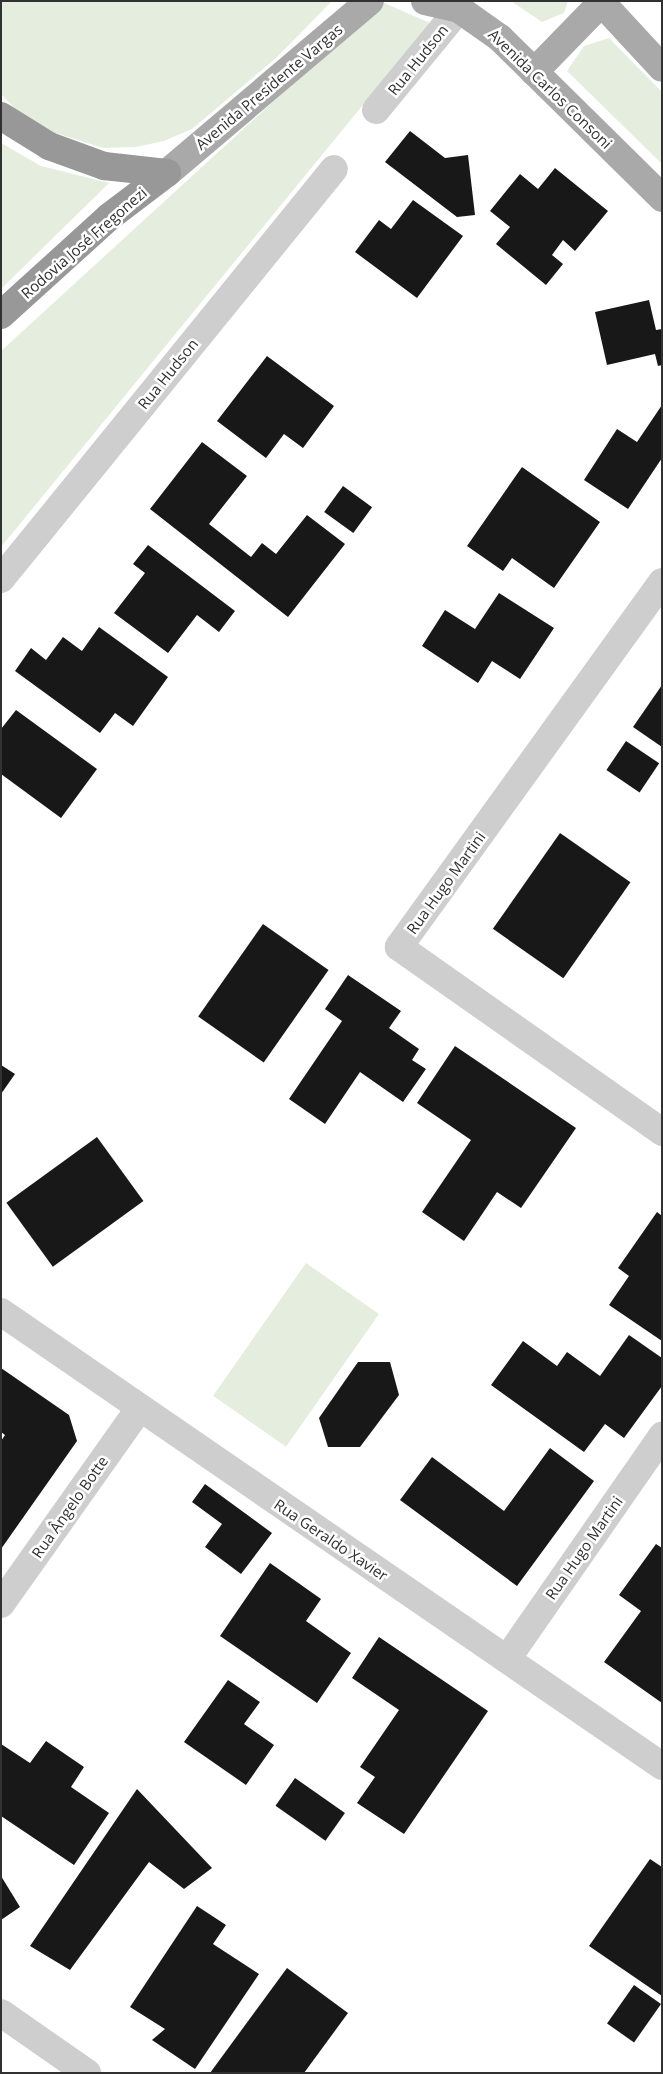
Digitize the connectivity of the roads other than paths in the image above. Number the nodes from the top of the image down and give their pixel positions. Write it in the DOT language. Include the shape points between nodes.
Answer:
graph roads {
  1 [pos="370,1"];
  2 [pos="426,1"];
  3 [pos="600,2"];
  4 [pos="459,9"];
  5 [pos="662,68"];
  6 [pos="534,72"];
  7 [pos="376,110"];
  8 [pos="1,116"];
  9 [pos="334,168"];
  10 [pos="167,173"];
  11 [pos="662,198"];
  12 [pos="1,315"];
  13 [pos="1,579"];
  14 [pos="662,582"];
  15 [pos="662,1132"];
  16 [pos="1,1312"];
  17 [pos="139,1409"];
  18 [pos="662,1436"];
  19 [pos="1,1604"];
  20 [pos="507,1659"];
  21 [pos="662,1766"];
  22 [pos="1,2013"];
  23 [pos="87,2073"];
  1 -- 10 [label="main road, Avenida Presidente Vargas"];
  2 -- 4 [label="main road, Avenida Carlos Consoni"];
  3 -- 5 [label="main road"];
  3 -- 6 [label="main road"];
  4 -- 6 [label="main road, Avenida Carlos Consoni" via="493,32"];
  4 -- 7 [label="street, Rua Hudson"];
  6 -- 11 [label="main road, Avenida Carlos Consoni"];
  8 -- 10 [label="highway" via="48,146 104,166"];
  9 -- 13 [label="street, Rua Hudson"];
  10 -- 12 [label="highway, Rodovia José Fregonezi" via="110,217"];
  14 -- 15 [label="street, Rua Hugo Martini" via="399,947"];
  16 -- 17 [label="street, Rua Geraldo Xavier"];
  17 -- 19 [label="street, Rua Ângelo Botte"];
  17 -- 20 [label="street, Rua Geraldo Xavier"];
  18 -- 20 [label="street, Rua Hugo Martini"];
  20 -- 21 [label="street, Rua Geraldo Xavier"];
  22 -- 23 [label="street"];
}
